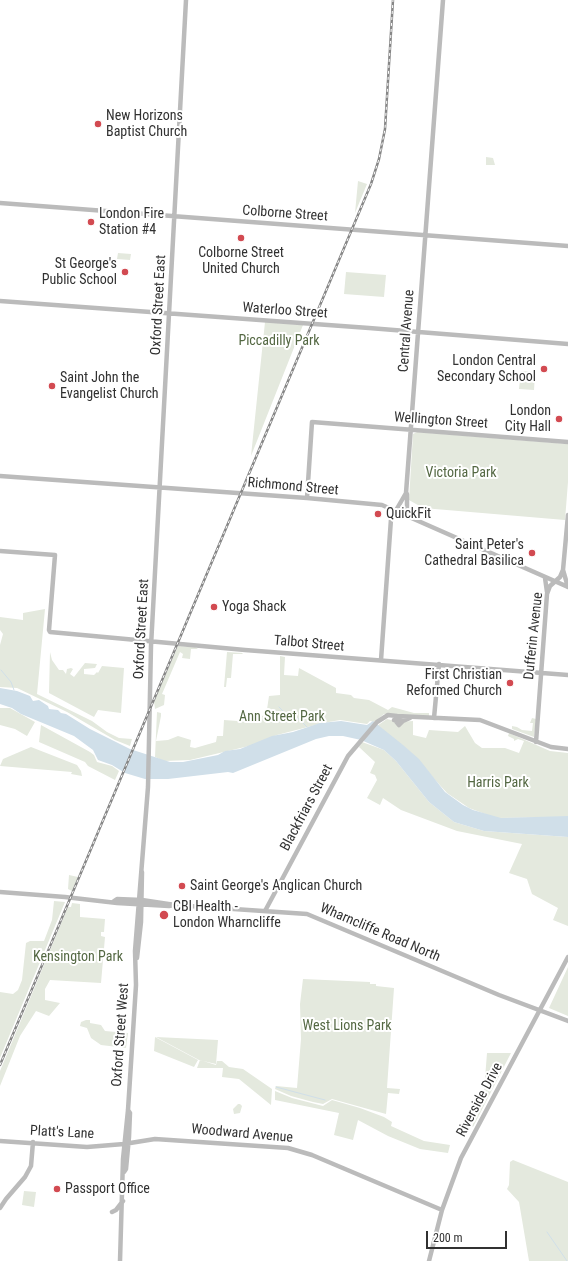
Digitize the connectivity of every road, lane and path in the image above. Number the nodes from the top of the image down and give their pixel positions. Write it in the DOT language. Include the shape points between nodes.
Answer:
graph roads {
  1 [pos="186,0"];
  2 [pos="443,0"];
  3 [pos="0,203"];
  4 [pos="175,217"];
  5 [pos="426,235"];
  6 [pos="568,246"];
  7 [pos="0,301"];
  8 [pos="170,313"];
  9 [pos="418,332"];
  10 [pos="568,344"];
  11 [pos="412,430"];
  12 [pos="568,442"];
  13 [pos="0,476"];
  14 [pos="160,488"];
  15 [pos="406,493"];
  16 [pos="307,498"];
  17 [pos="396,510"];
  18 [pos="568,515"];
  19 [pos="411,517"];
  20 [pos="0,551"];
  21 [pos="564,570"];
  22 [pos="545,578"];
  23 [pos="555,582"];
  24 [pos="568,587"];
  25 [pos="547,594"];
  26 [pos="152,640"];
  27 [pos="381,660"];
  28 [pos="438,664"];
  29 [pos="541,673"];
  30 [pos="568,675"];
  31 [pos="396,718"];
  32 [pos="411,718"];
  33 [pos="434,718"];
  34 [pos="151,731"];
  35 [pos="536,742"];
  36 [pos="568,749"];
  37 [pos="0,892"];
  38 [pos="140,902"];
  39 [pos="265,911"];
  40 [pos="568,957"];
  41 [pos="540,1010"];
  42 [pos="568,1021"];
  43 [pos="0,1141"];
  44 [pos="33,1142"];
  45 [pos="126,1144"];
  46 [pos="122,1201"];
  47 [pos="0,1208"];
  48 [pos="442,1210"];
  49 [pos="112,1212"];
  50 [pos="120,1261"];
  51 [pos="429,1261"];
  1 -- 4 [label="street, Oxford Street East"];
  2 -- 5 [label="street, Central Avenue"];
  3 -- 4 [label="street, Colborne Street"];
  4 -- 5 [label="street, Colborne Street"];
  4 -- 8 [label="street, Oxford Street East"];
  5 -- 6 [label="street, Colborne Street"];
  5 -- 9 [label="street, Central Avenue"];
  7 -- 8 [label="street, Waterloo Street"];
  8 -- 9 [label="street, Waterloo Street"];
  8 -- 14 [label="street, Oxford Street East"];
  9 -- 10 [label="street, Waterloo Street"];
  9 -- 11 [label="street, Central Avenue"];
  11 -- 12 [label="street, Wellington Street"];
  11 -- 15 [label="street, Central Avenue"];
  11 -- 16 [label="street, Wellington Street" via="312,422"];
  13 -- 14 [label="street, Richmond Street"];
  14 -- 16 [label="street, Richmond Street"];
  14 -- 26 [label="street, Oxford Street East"];
  15 -- 17 [label="street, Central Avenue"];
  15 -- 19 [label="street" via="407,511"];
  16 -- 17 [label="street, Richmond Street" via="382,505"];
  17 -- 19 [label="street, Richmond Street"];
  17 -- 27 [label="street, Central Avenue" via="391,519"];
  18 -- 21 [label="street"];
  19 -- 22 [label="street, Richmond Street"];
  20 -- 26 [label="street, Talbot Street" via="55,555 50,632"];
  21 -- 23 [label="street, Dufferin Avenue"];
  21 -- 24 [label="street"];
  22 -- 23 [label="street, Richmond Street"];
  22 -- 25 [label="street"];
  23 -- 24 [label="street, Richmond Street"];
  23 -- 25 [label="street, Dufferin Avenue"];
  25 -- 29 [label="street, Dufferin Avenue"];
  26 -- 27 [label="street, Talbot Street"];
  26 -- 34 [label="street, Oxford Street East"];
  27 -- 28 [label="street, Talbot Street"];
  28 -- 29 [label="street, Talbot Street"];
  28 -- 33 [label="street"];
  29 -- 30 [label="street, Talbot Street"];
  29 -- 35 [label="street, Dufferin Avenue"];
  31 -- 32 [label="street"];
  31 -- 32 [label="street" via="399,725 403,720"];
  31 -- 39 [label="street, Blackfriars Street" via="383,718 377,722 343,764"];
  32 -- 33 [label="street"];
  33 -- 35 [label="street" via="483,720"];
  34 -- 38 [label="street, Oxford Street West"];
  35 -- 36 [label="street" via="552,748"];
  37 -- 38 [label="street, Wharncliffe Road North"];
  38 -- 39 [label="street, Wharncliffe Road North"];
  38 -- 45 [label="street, Oxford Street West" via="135,951 128,1110 130,1113"];
  39 -- 41 [label="street, Wharncliffe Road North" via="307,914 498,995"];
  40 -- 41 [label="street, Riverside Drive"];
  41 -- 42 [label="street, Wharncliffe Road North"];
  41 -- 48 [label="street, Riverside Drive" via="462,1158"];
  43 -- 44 [label="street, Platt's Lane"];
  44 -- 45 [label="street, Platt's Lane" via="87,1147"];
  44 -- 47 [label="street" via="31,1166"];
  45 -- 46 [label="street, Oxford Street West"];
  45 -- 48 [label="street, Woodward Avenue" via="155,1139 298,1150"];
  46 -- 49 [label="street"];
  46 -- 50 [label="street, Oxford Street West"];
  48 -- 51 [label="street, Riverside Drive"];
}
